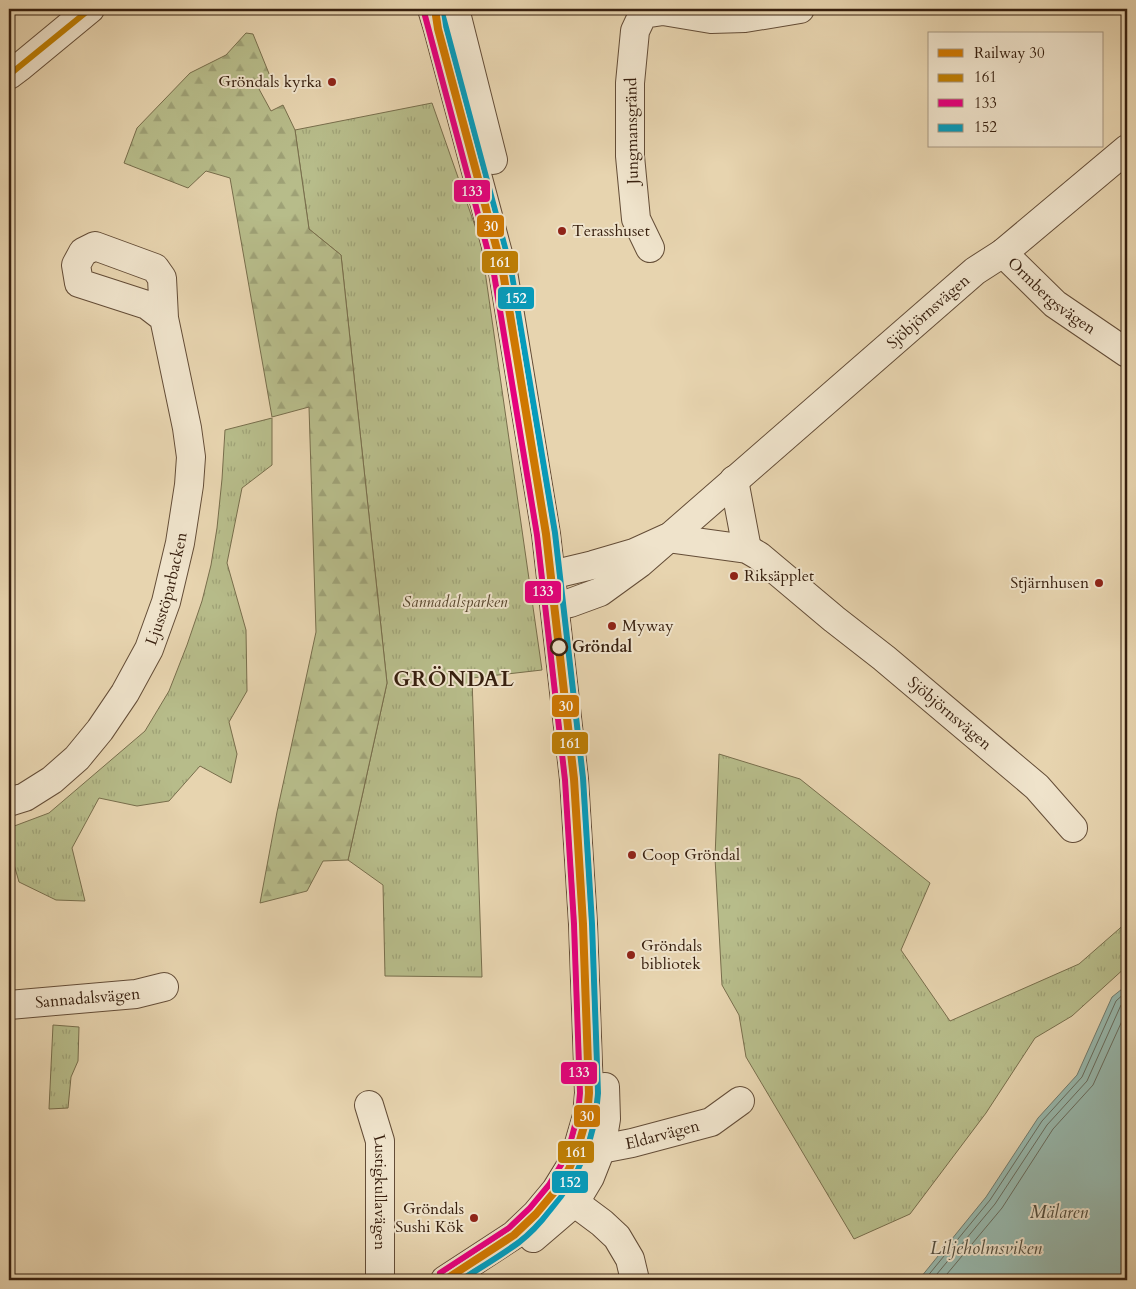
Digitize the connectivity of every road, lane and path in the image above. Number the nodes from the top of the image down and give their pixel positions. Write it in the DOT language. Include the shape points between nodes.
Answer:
graph roads {
  1 [pos="90,9"];
  2 [pos="432,9"];
  3 [pos="455,9"];
  4 [pos="800,9"];
  5 [pos="9,74"];
  6 [pos="1127,149"];
  7 [pos="650,248"];
  8 [pos="1003,253"];
  9 [pos="164,318"];
  10 [pos="1127,353"];
  11 [pos="734,480"];
  12 [pos="668,538"];
  13 [pos="747,549"];
  14 [pos="558,573"];
  15 [pos="562,604"];
  16 [pos="9,802"];
  17 [pos="1073,828"];
  18 [pos="164,987"];
  19 [pos="9,1005"];
  20 [pos="740,1101"];
  21 [pos="369,1105"];
  22 [pos="590,1148"];
  23 [pos="566,1196"];
  24 [pos="380,1280"];
  25 [pos="445,1280"];
  26 [pos="470,1280"];
  27 [pos="634,1280"];
  1 -- 5 [label="street"];
  2 -- 14 [label="street" via="503,272 536,473"];
  3 -- 14 [label="street" via="521,270 563,543"];
  4 -- 7 [label="street, Jungmansgränd" via="745,18 711,19 663,12 643,14 635,31 630,83 630,156 636,219"];
  6 -- 8 [label="street, Sjöbjörnsvägen"];
  8 -- 10 [label="street, Ormbergsvägen" via="1055,304"];
  8 -- 11 [label="street, Sjöbjörnsvägen" via="975,271"];
  9 -- 16 [label="street, Ljusstöparbacken" via="191,457 180,543 166,602 149,649 100,730 77,758 52,780 25,797"];
  11 -- 12 [label="street, Sjöbjörnsvägen"];
  11 -- 13 [label="street"];
  12 -- 13 [label="street, Sjöbjörnsvägen"];
  12 -- 14 [label="street, Sjöbjörnsvägen" via="634,553"];
  12 -- 15 [label="street, Sjöbjörnsvägen" via="600,592"];
  13 -- 17 [label="street, Sjöbjörnsvägen" via="1037,787"];
  14 -- 15 [label="street"];
  15 -- 22 [label="street" via="588,778 604,1068 606,1119"];
  18 -- 19 [label="street, Sannadalsvägen" via="136,994"];
  20 -- 22 [label="street, Eldarvägen" via="711,1122 632,1143"];
  21 -- 24 [label="street, Lustigkullavägen" via="380,1141"];
  22 -- 23 [label="street" via="590,1177"];
  23 -- 25 [label="street"];
  23 -- 26 [label="street" via="524,1246"];
  23 -- 27 [label="street" via="617,1237 630,1259"];
}
